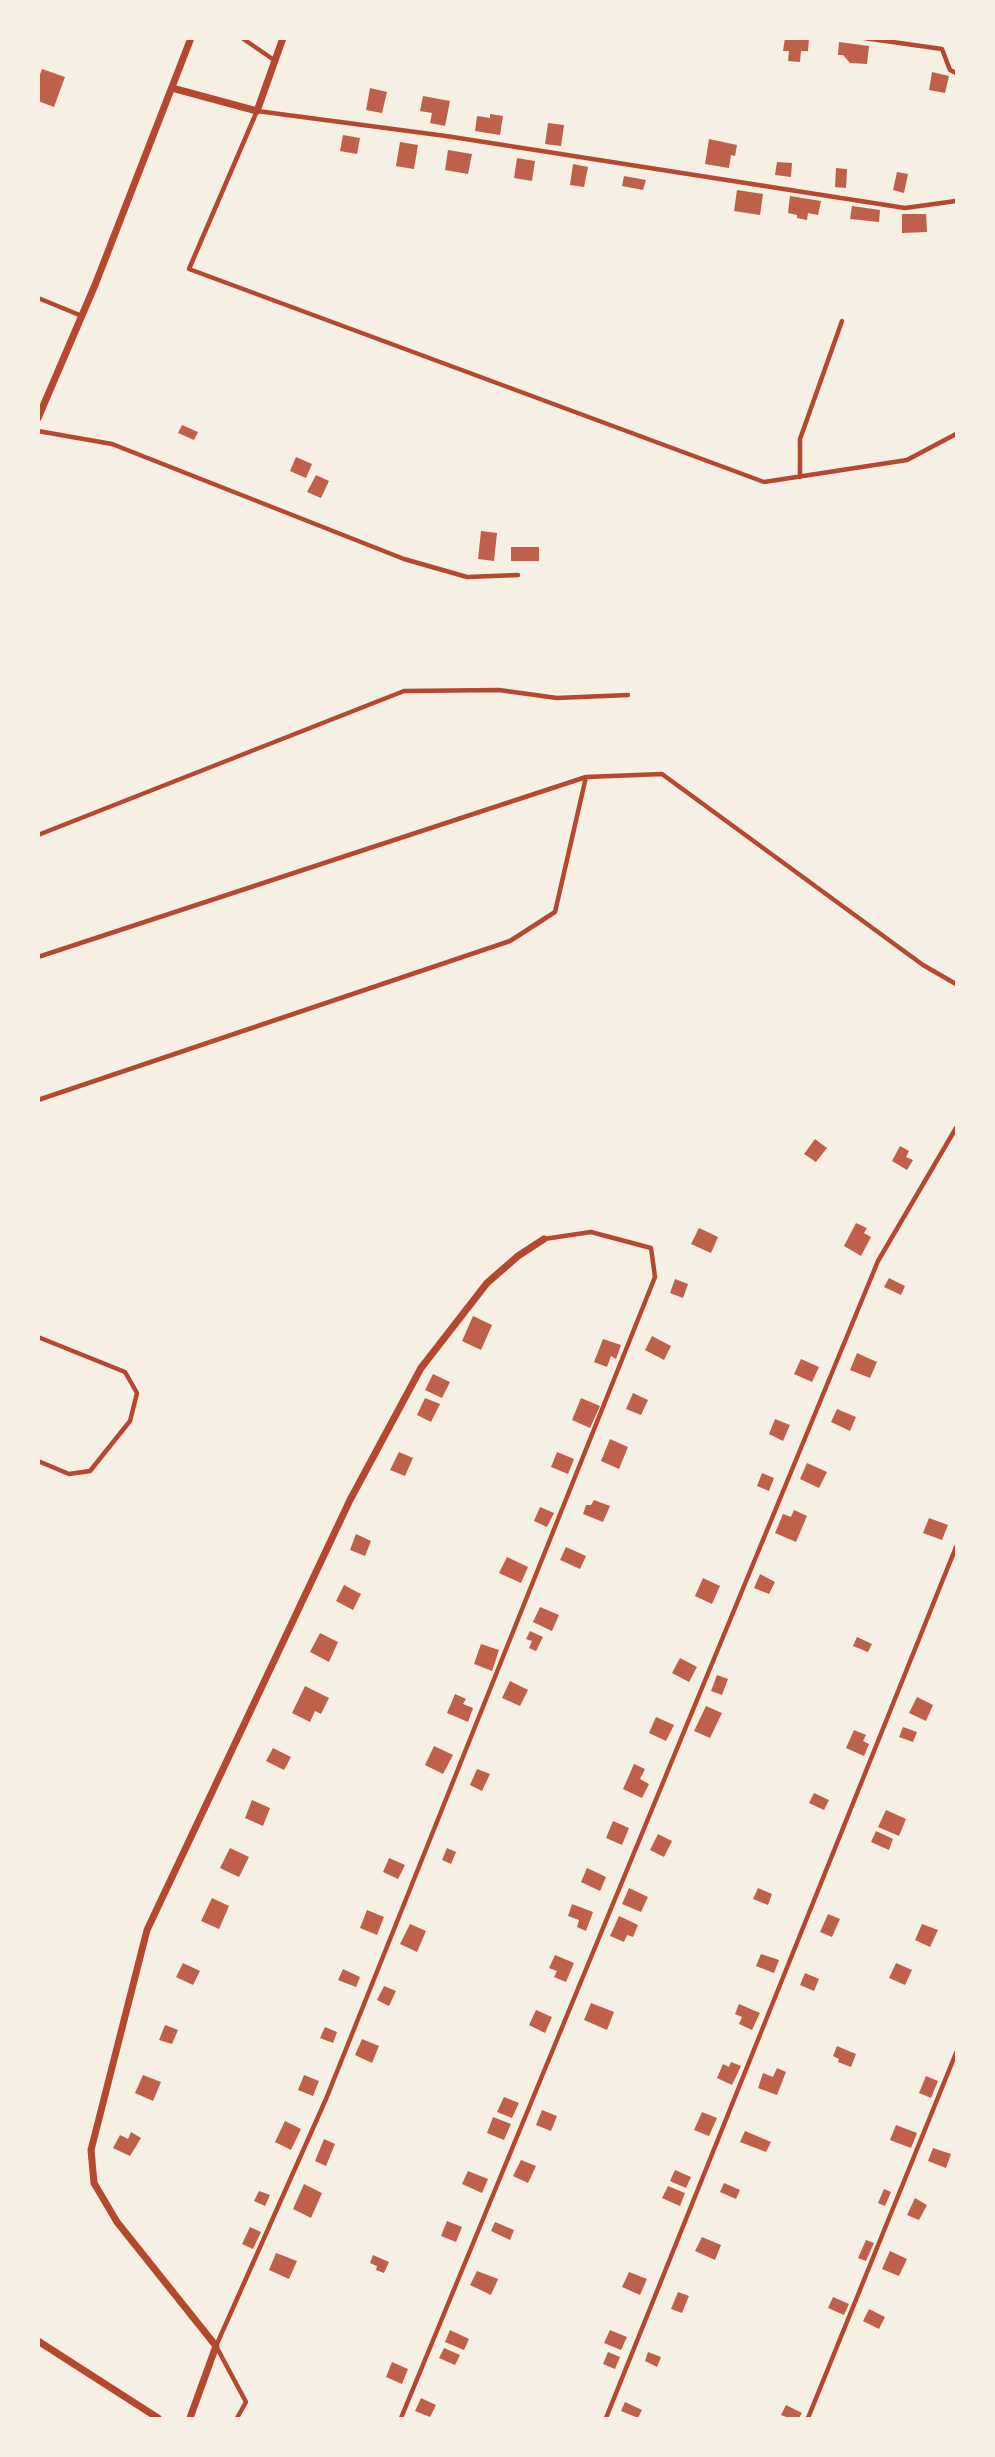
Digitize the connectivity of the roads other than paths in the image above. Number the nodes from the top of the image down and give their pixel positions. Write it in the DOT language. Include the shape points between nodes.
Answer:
graph roads {
  1 [pos="191,38"];
  2 [pos="242,38"];
  3 [pos="283,38"];
  4 [pos="864,38"];
  5 [pos="274,60"];
  6 [pos="957,72"];
  7 [pos="172,88"];
  8 [pos="257,111"];
  9 [pos="957,201"];
  10 [pos="38,298"];
  11 [pos="82,317"];
  12 [pos="842,321"];
  13 [pos="38,418"];
  14 [pos="38,431"];
  15 [pos="957,434"];
  16 [pos="800,477"];
  17 [pos="518,575"];
  18 [pos="628,695"];
  19 [pos="586,777"];
  20 [pos="38,835"];
  21 [pos="38,957"];
  22 [pos="957,984"];
  23 [pos="38,1100"];
  24 [pos="957,1128"];
  25 [pos="544,1239"];
  26 [pos="38,1337"];
  27 [pos="38,1461"];
  28 [pos="957,1547"];
  29 [pos="957,2053"];
  30 [pos="38,2341"];
  31 [pos="216,2346"];
  32 [pos="158,2418"];
  33 [pos="190,2418"];
  34 [pos="237,2418"];
  35 [pos="401,2418"];
  36 [pos="606,2418"];
  37 [pos="808,2418"];
  1 -- 7 [label="street"];
  2 -- 5 [label="lane"];
  3 -- 5 [label="street"];
  4 -- 6 [label="lane" via="942,49 950,70"];
  5 -- 8 [label="street"];
  7 -- 8 [label="street"];
  7 -- 11 [label="street"];
  8 -- 9 [label="lane" via="905,208"];
  8 -- 16 [label="lane" via="189,269 764,482"];
  10 -- 11 [label="lane"];
  11 -- 13 [label="street"];
  12 -- 16 [label="lane" via="800,439"];
  14 -- 17 [label="lane" via="113,444 404,559 467,577"];
  15 -- 16 [label="lane" via="907,460"];
  18 -- 20 [label="lane" via="557,698 499,690 404,691"];
  19 -- 21 [label="lane"];
  19 -- 22 [label="lane" via="662,774 923,965"];
  19 -- 23 [label="lane" via="555,912 510,941"];
  24 -- 35 [label="lane" via="878,1261"];
  25 -- 31 [label="street" via="487,1283 421,1368 351,1500 148,1930 91,2150 94,2183 117,2221"];
  25 -- 31 [label="lane" via="592,1232 651,1248 655,1277 326,2099"];
  26 -- 27 [label="lane" via="125,1372 137,1393 130,1421 90,1471 69,1474"];
  28 -- 36 [label="lane"];
  29 -- 37 [label="lane"];
  30 -- 32 [label="street"];
  31 -- 33 [label="street"];
  31 -- 34 [label="lane" via="246,2402"];
}
